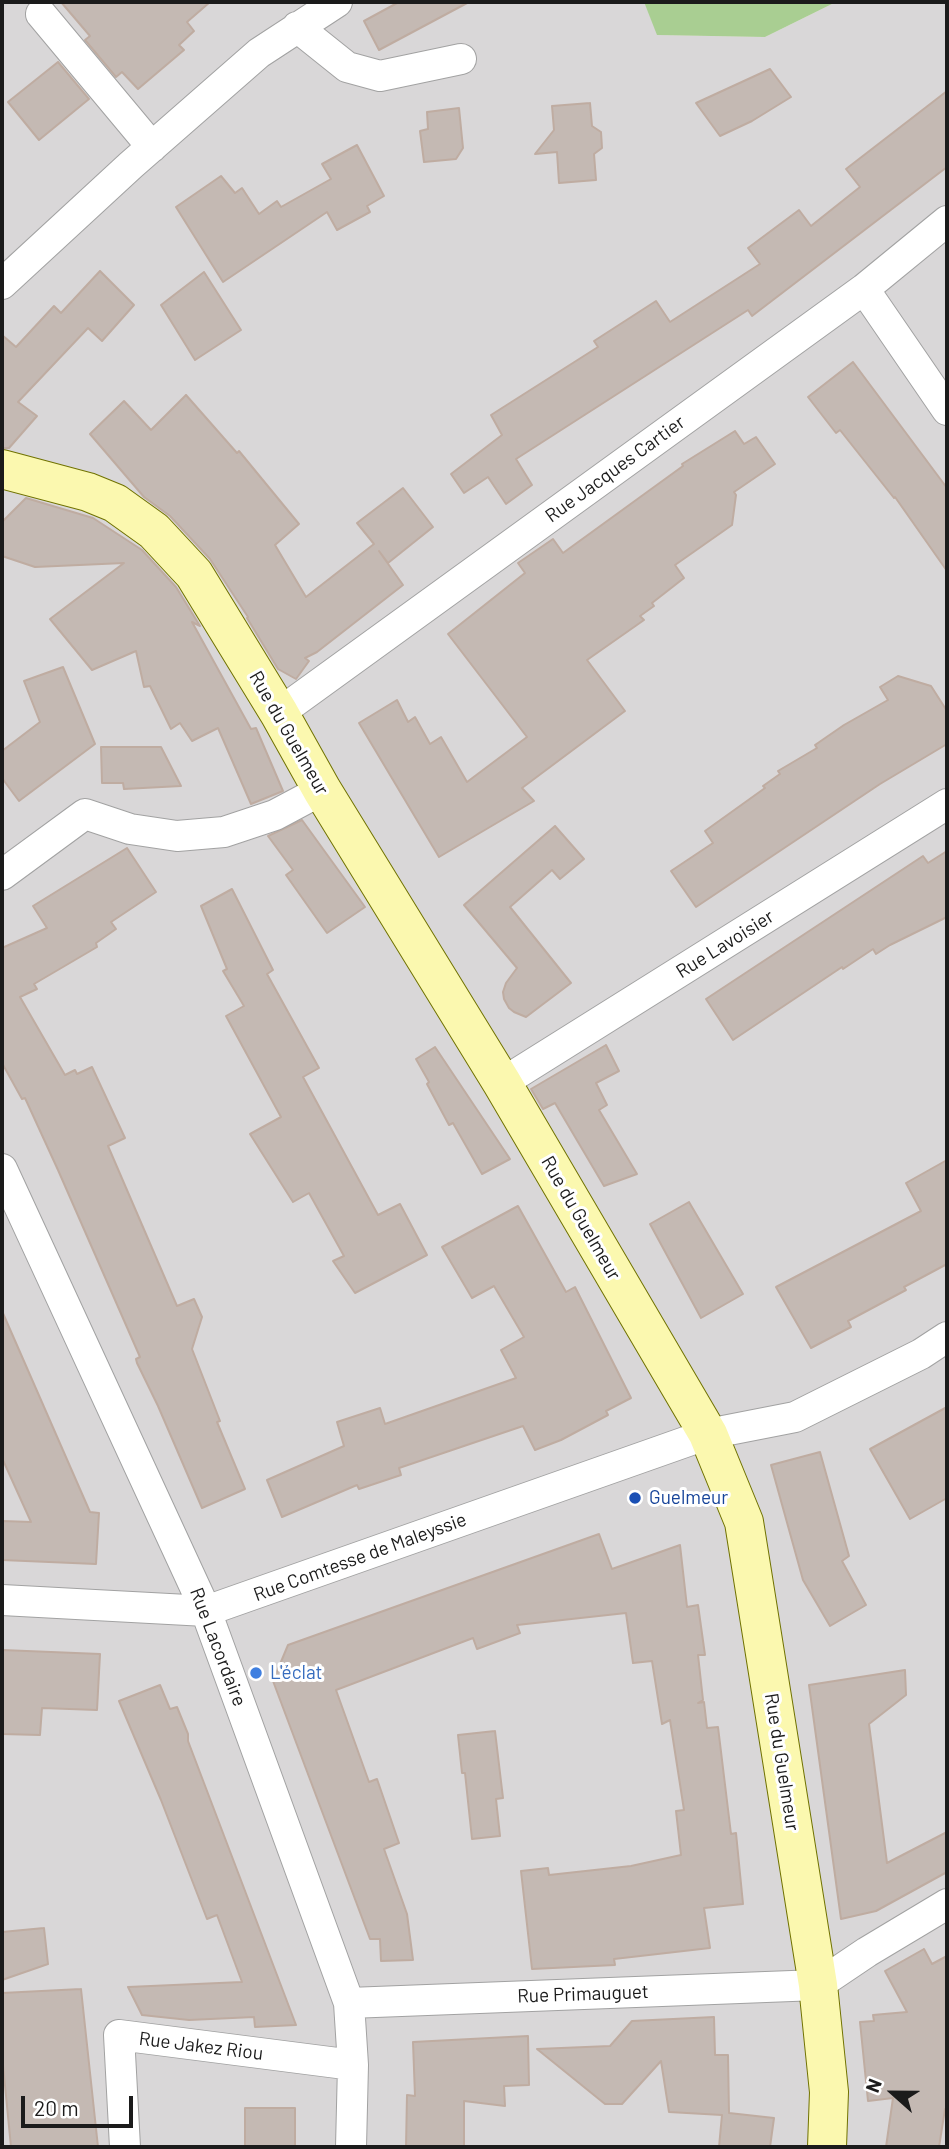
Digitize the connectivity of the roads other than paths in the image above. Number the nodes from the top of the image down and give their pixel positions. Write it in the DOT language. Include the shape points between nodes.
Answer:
graph roads {
  1 [pos="337,2"];
  2 [pos="41,14"];
  3 [pos="297,27"];
  4 [pos="461,59"];
  5 [pos="152,147"];
  6 [pos="947,221"];
  7 [pos="2,284"];
  8 [pos="864,289"];
  9 [pos="947,410"];
  10 [pos="2,469"];
  11 [pos="279,713"];
  12 [pos="322,790"];
  13 [pos="947,804"];
  14 [pos="2,876"];
  15 [pos="502,1083"];
  16 [pos="2,1169"];
  17 [pos="947,1337"];
  18 [pos="708,1434"];
  19 [pos="2,1600"];
  20 [pos="206,1611"];
  21 [pos="947,1904"];
  22 [pos="818,1985"];
  23 [pos="349,2003"];
  24 [pos="353,2065"];
  25 [pos="125,2147"];
  26 [pos="351,2147"];
  27 [pos="827,2147"];
  1 -- 3 [label="street"];
  2 -- 5 [label="street"];
  3 -- 4 [label="street" via="347,67 380,76"];
  3 -- 5 [label="street" via="259,53"];
  5 -- 7 [label="street"];
  6 -- 8 [label="street, Rue Jacques Cartier"];
  8 -- 9 [label="street"];
  8 -- 11 [label="street, Rue Jacques Cartier"];
  10 -- 11 [label="street, Rue du Guelmeur" via="115,503 154,531 194,573"];
  11 -- 12 [label="street, Rue du Guelmeur"];
  12 -- 14 [label="street" via="275,815 224,832 177,836 130,829 85,814"];
  12 -- 15 [label="street, Rue du Guelmeur"];
  13 -- 15 [label="street, Rue Lavoisier"];
  15 -- 18 [label="street, Rue du Guelmeur"];
  16 -- 20 [label="street, Rue Lacordaire"];
  17 -- 18 [label="street, Rue Comtesse de Maleyssie" via="795,1417"];
  18 -- 20 [label="street, Rue Comtesse de Maleyssie"];
  18 -- 22 [label="street, Rue du Guelmeur" via="744,1522"];
  19 -- 20 [label="street, Rue Comtesse de Maleyssie"];
  20 -- 23 [label="street, Rue Lacordaire"];
  21 -- 22 [label="street"];
  22 -- 23 [label="street, Rue Primauguet"];
  22 -- 27 [label="street, Rue du Guelmeur" via="829,2092"];
  23 -- 24 [label="street, Rue Lacordaire"];
  24 -- 25 [label="street, Rue Jakez Riou" via="119,2035"];
  24 -- 26 [label="street, Rue Lacordaire"];
}
